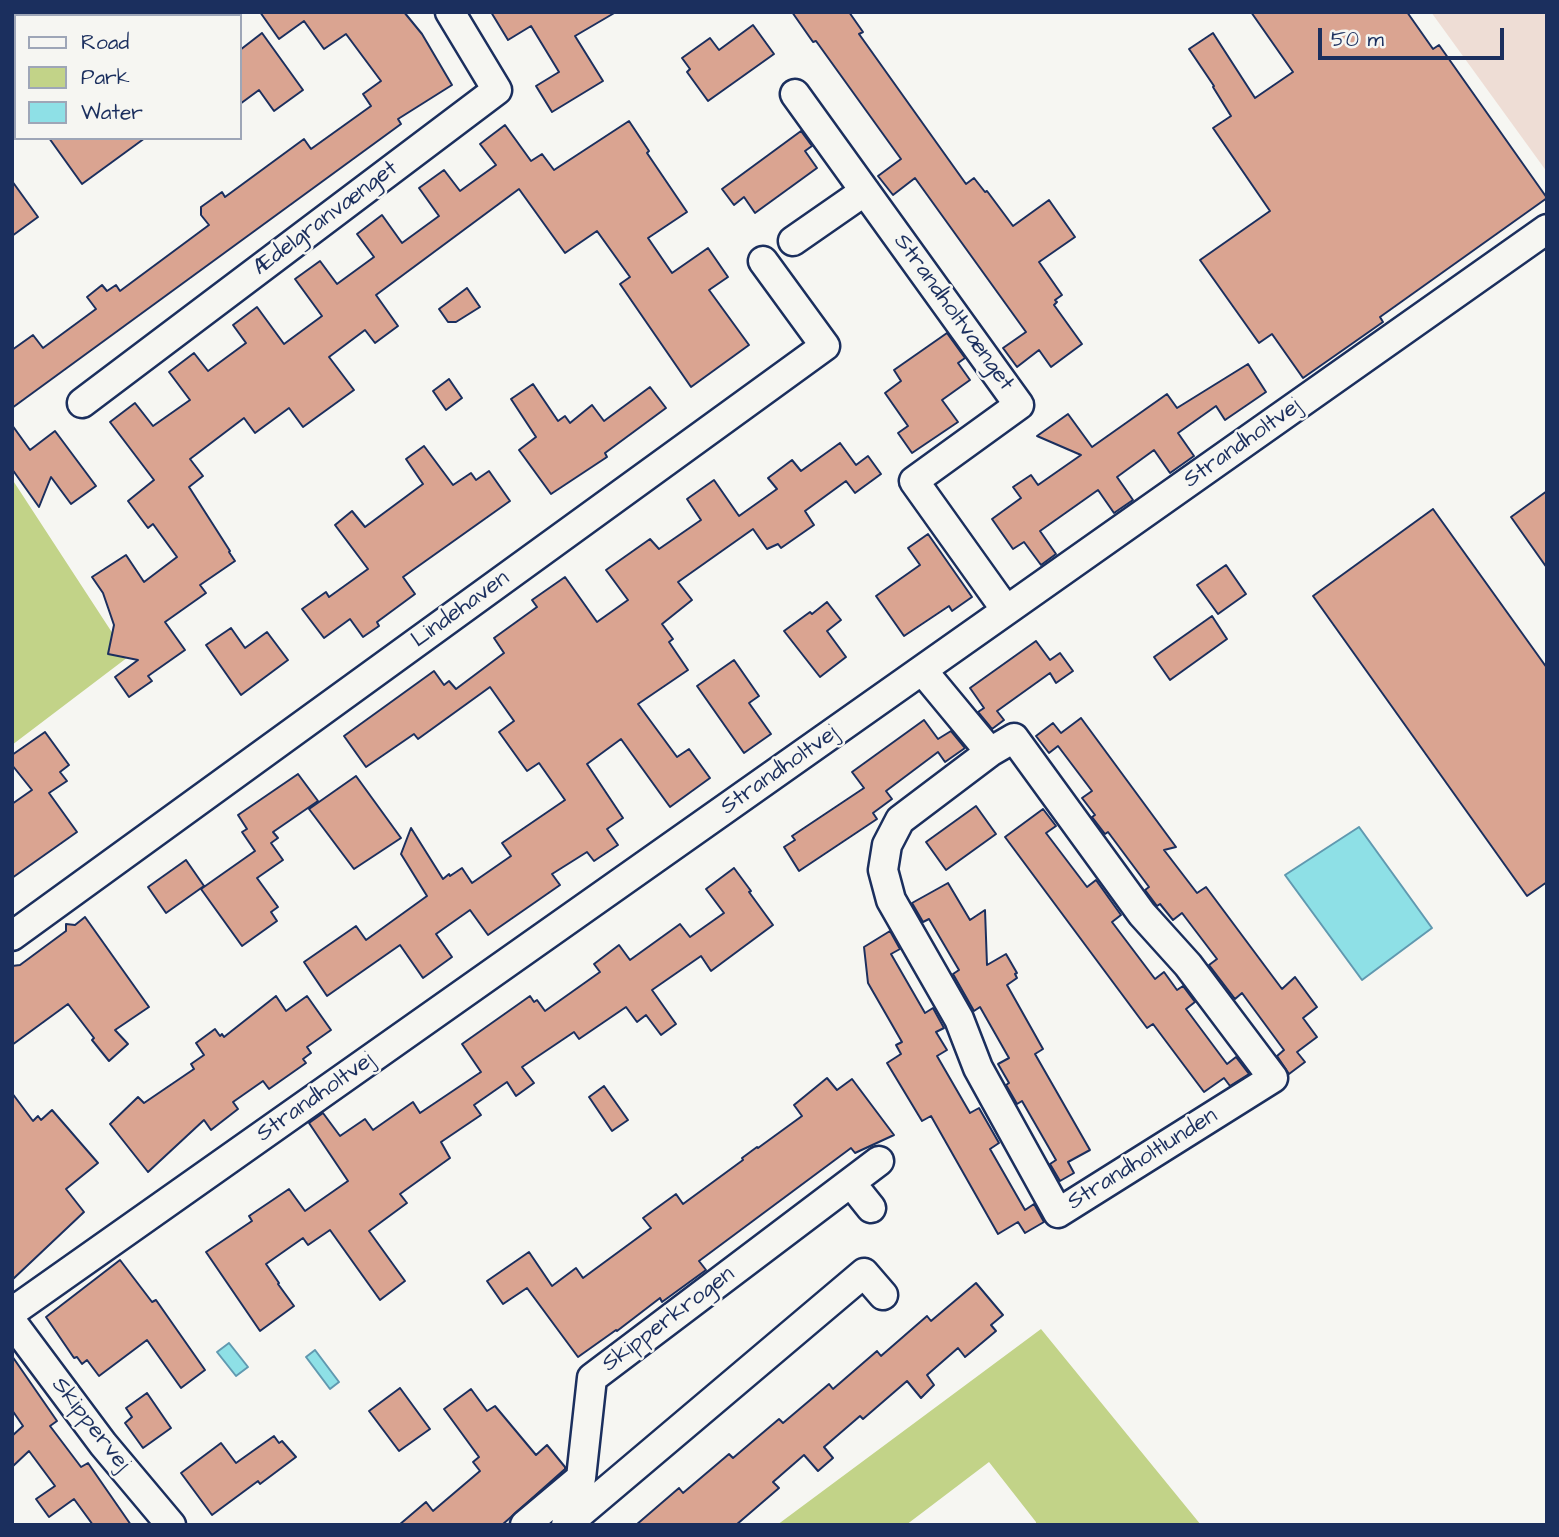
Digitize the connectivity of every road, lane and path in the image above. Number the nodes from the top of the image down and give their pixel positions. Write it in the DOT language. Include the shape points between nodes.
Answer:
graph roads {
  1 [pos="450,12"];
  2 [pos="795,94"];
  3 [pos="865,191"];
  4 [pos="1547,229"];
  5 [pos="793,241"];
  6 [pos="763,261"];
  7 [pos="82,402"];
  8 [pos="1006,610"];
  9 [pos="922,670"];
  10 [pos="990,752"];
  11 [pos="12,936"];
  12 [pos="879,1161"];
  13 [pos="851,1183"];
  14 [pos="871,1209"];
  15 [pos="883,1295"];
  16 [pos="12,1312"];
  17 [pos="12,1322"];
  18 [pos="170,1525"];
  19 [pos="525,1525"];
  20 [pos="566,1525"];
  1 -- 7 [label="street, Ædelgranvænget" via="497,90"];
  2 -- 3 [label="street, Strandholtvænget"];
  3 -- 5 [label="street"];
  3 -- 8 [label="street, Strandholtvænget" via="1019,405 914,481"];
  4 -- 8 [label="street, Strandholtvej"];
  6 -- 11 [label="street, Lindehaven" via="825,346"];
  8 -- 9 [label="street, Strandholtvej"];
  9 -- 10 [label="street"];
  9 -- 16 [label="street, Strandholtvej"];
  10 -- 10 [label="street, Strandholtlunden" via="1014,738 1142,914 1188,965 1273,1078 1058,1213 978,1068 959,1019 891,900 883,870 887,845 900,820"];
  12 -- 13 [label="street, Skipperkrogen"];
  13 -- 14 [label="street"];
  13 -- 19 [label="street, Skipperkrogen" via="592,1378 581,1478"];
  15 -- 20 [label="street" via="864,1273"];
  17 -- 18 [label="street, Skippervej"];
}
